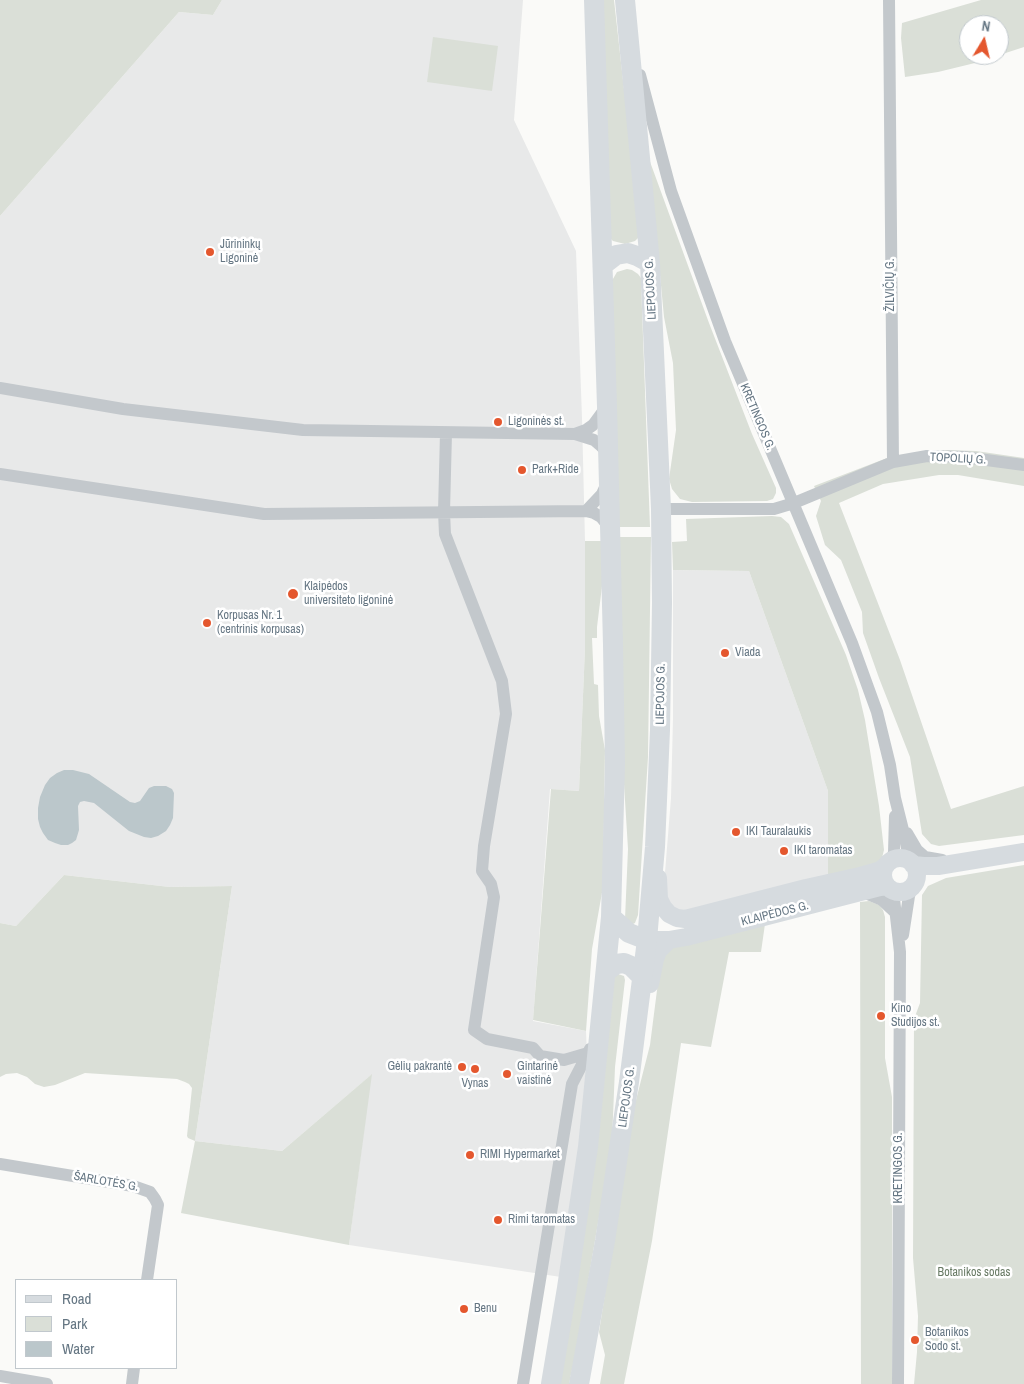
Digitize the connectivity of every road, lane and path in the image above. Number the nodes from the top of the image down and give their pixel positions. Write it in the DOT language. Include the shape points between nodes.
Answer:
graph roads {
  1 [pos="594,0"];
  2 [pos="625,0"];
  3 [pos="889,0"];
  4 [pos="628,31"];
  5 [pos="650,263"];
  6 [pos="603,264"];
  7 [pos="0,388"];
  8 [pos="607,406"];
  9 [pos="446,433"];
  10 [pos="575,434"];
  11 [pos="608,453"];
  12 [pos="893,462"];
  13 [pos="1024,465"];
  14 [pos="0,474"];
  15 [pos="608,478"];
  16 [pos="794,503"];
  17 [pos="661,509"];
  18 [pos="586,510"];
  19 [pos="444,512"];
  20 [pos="610,527"];
  21 [pos="895,798"];
  22 [pos="901,822"];
  23 [pos="1024,852"];
  24 [pos="956,863"];
  25 [pos="654,866"];
  26 [pos="904,870"];
  27 [pos="890,888"];
  28 [pos="863,892"];
  29 [pos="896,913"];
  30 [pos="611,917"];
  31 [pos="647,940"];
  32 [pos="669,940"];
  33 [pos="900,952"];
  34 [pos="607,971"];
  35 [pos="642,977"];
  36 [pos="639,1002"];
  37 [pos="600,1034"];
  38 [pos="588,1053"];
  39 [pos="564,1060"];
  40 [pos="572,1084"];
  41 [pos="0,1164"];
  42 [pos="147,1279"];
  43 [pos="134,1369"];
  44 [pos="0,1376"];
  45 [pos="47,1384"];
  46 [pos="132,1384"];
  47 [pos="523,1384"];
  48 [pos="551,1384"];
  49 [pos="578,1384"];
  50 [pos="898,1384"];
  1 -- 6 [label="main road"];
  2 -- 4 [label="main road, LIEPOJOS G."];
  3 -- 12 [label="street, ŽILVIČIŲ G."];
  4 -- 5 [label="main road, LIEPOJOS G."];
  4 -- 16 [label="street, KRETINGOS G." via="671,191 725,341"];
  5 -- 6 [label="main road" via="628,253 616,255"];
  5 -- 17 [label="main road, LIEPOJOS G."];
  6 -- 8 [label="main road"];
  7 -- 9 [label="street" via="123,410 303,430"];
  8 -- 10 [label="street" via="593,425"];
  8 -- 11 [label="main road"];
  9 -- 10 [label="street"];
  9 -- 19 [label="street"];
  10 -- 11 [label="street" via="594,440"];
  11 -- 15 [label="main road"];
  12 -- 13 [label="street, TOPOLIŲ G." via="927,456"];
  12 -- 16 [label="street"];
  14 -- 19 [label="street" via="264,514"];
  15 -- 18 [label="street" via="602,494"];
  15 -- 20 [label="main road"];
  16 -- 17 [label="street" via="774,509"];
  16 -- 21 [label="street, KRETINGOS G." via="874,704"];
  17 -- 25 [label="main road, LIEPOJOS G." via="661,703"];
  18 -- 19 [label="street"];
  18 -- 20 [label="street"];
  19 -- 39 [label="street" via="445,534 502,681 506,714 484,846 482,871 491,884 494,897 474,1030 487,1039 533,1048 540,1056"];
  20 -- 30 [label="main road" via="615,763"];
  21 -- 22 [label="street, KRETINGOS G."];
  21 -- 26 [label="street, KRETINGOS G." via="894,852"];
  22 -- 24 [label="street" via="917,850 925,857"];
  22 -- 26 [label="street, KRETINGOS G."];
  23 -- 24 [label="main road"];
  24 -- 26 [label="main road"];
  25 -- 26 [label="main road" via="663,907 669,914 685,919 878,871"];
  25 -- 31 [label="main road, LIEPOJOS G."];
  26 -- 27 [label="main road" via="883,873"];
  26 -- 27 [label="main road, KLAIPĖDOS G." via="909,889 901,892"];
  26 -- 33 [label="street, KRETINGOS G." via="909,896"];
  27 -- 28 [label="main road, KLAIPĖDOS G."];
  27 -- 29 [label="street, KRETINGOS G."];
  28 -- 29 [label="street" via="882,900"];
  28 -- 32 [label="main road, KLAIPĖDOS G."];
  29 -- 33 [label="street, KRETINGOS G."];
  30 -- 31 [label="main road" via="628,934"];
  30 -- 34 [label="main road"];
  31 -- 32 [label="main road, KLAIPĖDOS G."];
  31 -- 35 [label="main road, LIEPOJOS G."];
  32 -- 36 [label="main road" via="658,951 650,989"];
  33 -- 50 [label="street, KRETINGOS G."];
  34 -- 35 [label="main road" via="616,964 624,963"];
  34 -- 37 [label="main road"];
  35 -- 36 [label="main road, LIEPOJOS G."];
  36 -- 49 [label="main road, LIEPOJOS G." via="605,1241"];
  37 -- 38 [label="street"];
  37 -- 48 [label="main road" via="576,1236"];
  38 -- 39 [label="street"];
  38 -- 40 [label="street"];
  39 -- 40 [label="street"];
  40 -- 47 [label="street"];
  41 -- 42 [label="street, ŠARLOTĖS G." via="133,1186 150,1192 158,1205"];
  43 -- 46 [label="street"];
  44 -- 45 [label="street"];
}
